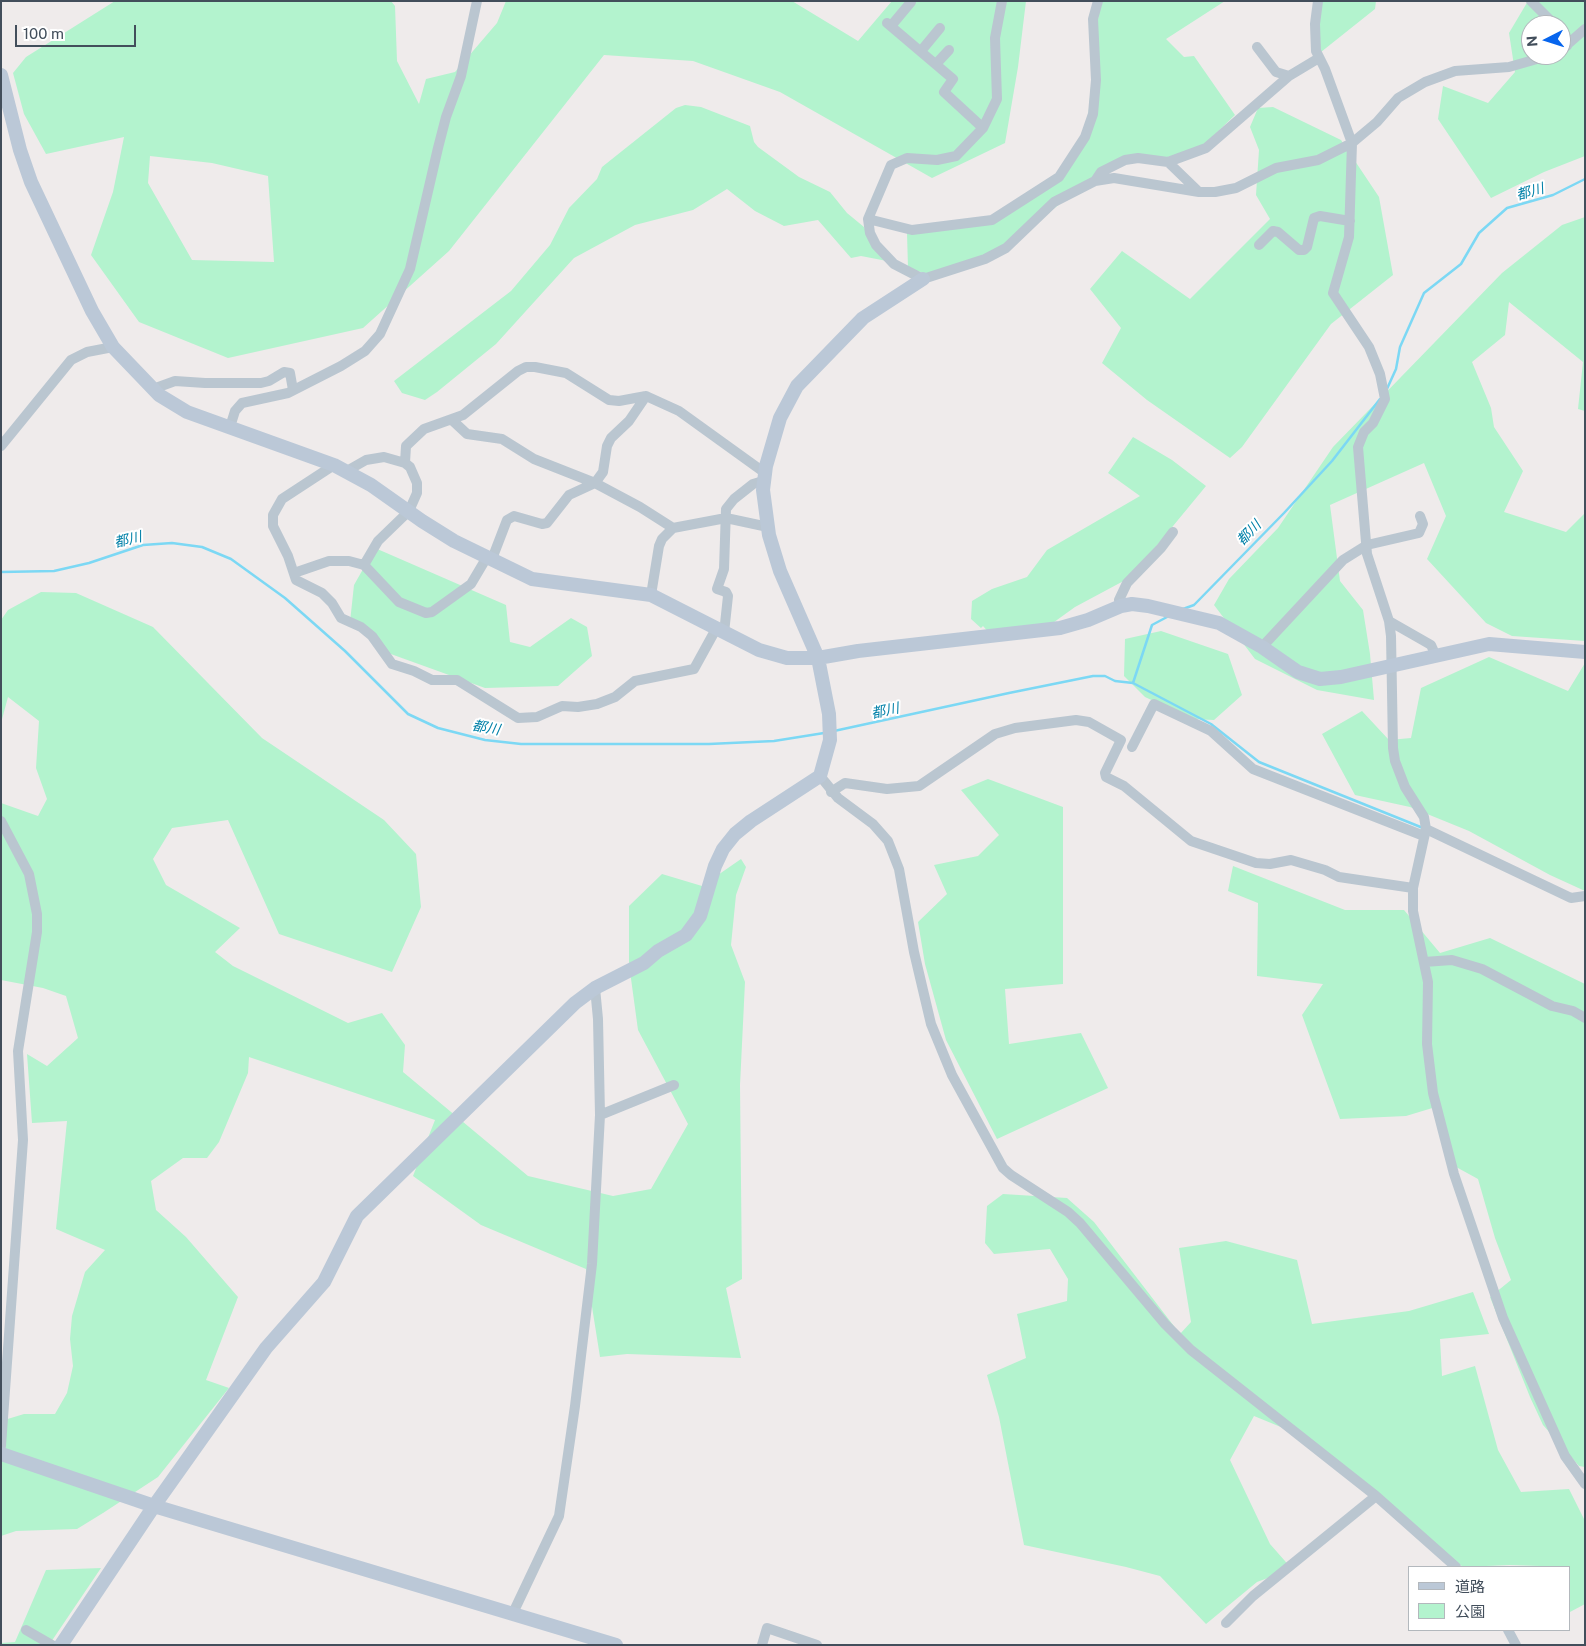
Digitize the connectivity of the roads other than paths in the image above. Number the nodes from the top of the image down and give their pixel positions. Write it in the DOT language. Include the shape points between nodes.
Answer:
graph roads {
  1 [pos="477,1"];
  2 [pos="1002,1"];
  3 [pos="1098,1"];
  4 [pos="1318,1"];
  5 [pos="1531,1"];
  6 [pos="911,2"];
  7 [pos="1545,15"];
  8 [pos="940,28"];
  9 [pos="1585,29"];
  10 [pos="1571,42"];
  11 [pos="1257,47"];
  12 [pos="949,50"];
  13 [pos="921,51"];
  14 [pos="1319,58"];
  15 [pos="936,64"];
  16 [pos="1521,64"];
  17 [pos="1,75"];
  18 [pos="1289,76"];
  19 [pos="983,128"];
  20 [pos="1352,143"];
  21 [pos="1168,162"];
  22 [pos="1095,181"];
  23 [pos="1199,192"];
  24 [pos="868,220"];
  25 [pos="1350,221"];
  26 [pos="1258,245"];
  27 [pos="923,279"];
  28 [pos="113,347"];
  29 [pos="153,389"];
  30 [pos="293,390"];
  31 [pos="646,396"];
  32 [pos="452,420"];
  33 [pos="230,427"];
  34 [pos="1,446"];
  35 [pos="405,463"];
  36 [pos="339,468"];
  37 [pos="764,477"];
  38 [pos="595,483"];
  39 [pos="409,511"];
  40 [pos="1420,516"];
  41 [pos="726,518"];
  42 [pos="768,527"];
  43 [pos="673,528"];
  44 [pos="1173,532"];
  45 [pos="1367,545"];
  46 [pos="489,558"];
  47 [pos="364,565"];
  48 [pos="294,573"];
  49 [pos="651,595"];
  50 [pos="1121,606"];
  51 [pos="1389,621"];
  52 [pos="720,631"];
  53 [pos="1262,647"];
  54 [pos="1585,652"];
  55 [pos="1436,654"];
  56 [pos="818,658"];
  57 [pos="1393,664"];
  58 [pos="1132,747"];
  59 [pos="820,776"];
  60 [pos="832,792"];
  61 [pos="1,821"];
  62 [pos="1425,833"];
  63 [pos="1413,888"];
  64 [pos="1585,896"];
  65 [pos="1424,962"];
  66 [pos="595,988"];
  67 [pos="1585,1018"];
  68 [pos="674,1085"];
  69 [pos="600,1115"];
  70 [pos="1,1446"];
  71 [pos="1,1454"];
  72 [pos="1585,1484"];
  73 [pos="1376,1496"];
  74 [pos="154,1506"];
  75 [pos="1455,1566"];
  76 [pos="513,1613"];
  77 [pos="1226,1623"];
  78 [pos="26,1630"];
  79 [pos="1509,1631"];
  80 [pos="52,1645"];
  81 [pos="61,1645"];
  82 [pos="616,1645"];
  83 [pos="762,1645"];
  84 [pos="816,1645"];
  85 [pos="1516,1645"];
  1 -- 30 [label="street" via="461,76 446,117 410,270 395,305 380,334 365,351"];
  2 -- 19 [label="street" via="995,38 997,99"];
  3 -- 24 [label="street" via="1093,19 1096,80 1093,114 1085,137 1059,176 992,220 912,230"];
  4 -- 14 [label="street" via="1315,40"];
  5 -- 7 [label="street"];
  6 -- 13 [label="street" via="889,24"];
  8 -- 13 [label="street"];
  9 -- 10 [label="street"];
  11 -- 18 [label="street" via="1276,72"];
  12 -- 15 [label="street"];
  13 -- 15 [label="street"];
  14 -- 18 [label="street"];
  14 -- 20 [label="street"];
  15 -- 19 [label="street" via="953,79 944,92"];
  16 -- 20 [label="street" via="1455,71 1425,82 1398,98"];
  17 -- 28 [label="street" via="31,182 92,311"];
  18 -- 21 [label="street" via="1212,143 1193,154"];
  19 -- 24 [label="street" via="956,156 937,160 908,158 891,165"];
  20 -- 23 [label="street" via="1310,162 1276,168 1236,188"];
  20 -- 25 [label="street"];
  21 -- 22 [label="street" via="1138,158 1125,160 1101,172"];
  21 -- 23 [label="street"];
  22 -- 23 [label="street" via="1114,178"];
  22 -- 27 [label="street" via="1054,202 1006,248 984,259"];
  24 -- 27 [label="street" via="876,246 894,264"];
  25 -- 26 [label="street" via="1314,218 1304,250 1299,250 1278,232"];
  25 -- 45 [label="street" via="1349,237 1333,293 1369,347 1380,374 1385,399 1358,447"];
  27 -- 37 [label="street" via="863,318 797,386 780,418"];
  28 -- 29 [label="street"];
  28 -- 34 [label="street" via="87,352 71,360"];
  29 -- 30 [label="street" via="175,381 261,383 284,372 290,373"];
  29 -- 33 [label="street" via="187,412"];
  30 -- 33 [label="street" via="242,404 235,411"];
  31 -- 32 [label="street" via="610,400 566,373 526,367 484,401"];
  31 -- 37 [label="street" via="679,411"];
  31 -- 38 [label="street" via="629,421 611,438 603,472"];
  32 -- 35 [label="street" via="434,424 412,438 406,446"];
  32 -- 38 [label="street" via="467,434 502,439 534,459"];
  33 -- 36 [label="street"];
  35 -- 36 [label="street" via="378,457"];
  35 -- 39 [label="street" via="417,483"];
  36 -- 39 [label="street"];
  36 -- 48 [label="street" via="282,499 273,516 273,526"];
  37 -- 41 [label="street" via="734,499 726,509"];
  37 -- 42 [label="street"];
  38 -- 43 [label="street"];
  38 -- 46 [label="street" via="568,495 547,523 514,516 507,520"];
  39 -- 46 [label="street" via="454,541"];
  39 -- 47 [label="street" via="378,541"];
  40 -- 45 [label="street" via="1423,524 1419,534"];
  41 -- 42 [label="street"];
  41 -- 43 [label="street"];
  41 -- 52 [label="street" via="724,569 717,589 728,596"];
  42 -- 56 [label="street" via="780,571"];
  43 -- 49 [label="street" via="658,546"];
  44 -- 50 [label="street" via="1127,583 1119,600"];
  45 -- 51 [label="street" via="1367,554"];
  45 -- 53 [label="street" via="1343,560"];
  46 -- 47 [label="street" via="471,584 436,610 426,613 399,602"];
  46 -- 49 [label="street" via="532,579"];
  47 -- 48 [label="street" via="329,561"];
  48 -- 52 [label="street" via="296,580 322,593 341,618 372,636 392,664 432,680 457,680 518,718 536,717 562,706 597,704 615,697 635,681 694,669"];
  49 -- 52 [label="street"];
  50 -- 53 [label="street" via="1148,606 1207,619"];
  50 -- 56 [label="street" via="1060,628"];
  51 -- 55 [label="street" via="1431,645"];
  51 -- 57 [label="street"];
  52 -- 56 [label="street" via="777,656"];
  53 -- 57 [label="street" via="1298,672 1320,679"];
  54 -- 55 [label="street" via="1503,643"];
  55 -- 57 [label="street"];
  56 -- 59 [label="street" via="830,726 830,740"];
  57 -- 62 [label="street" via="1392,748 1405,787 1424,817"];
  58 -- 62 [label="street" via="1154,704 1211,731 1253,769"];
  59 -- 60 [label="street"];
  59 -- 66 [label="street" via="735,834 715,866 700,916 686,935 644,963"];
  60 -- 63 [label="street" via="845,783 887,789 919,786 1004,730 1082,721 1121,740 1105,773 1108,779 1124,786 1191,841 1256,863 1291,860 1339,877"];
  60 -- 73 [label="street" via="873,824 888,841 899,869 931,1024 952,1075 1003,1168 1080,1223 1190,1350"];
  61 -- 70 [label="street" via="29,874 37,914 18,1051 23,1140"];
  62 -- 63 [label="street"];
  62 -- 64 [label="street" via="1571,898"];
  63 -- 65 [label="street" via="1413,911"];
  65 -- 67 [label="street" via="1452,960 1482,969 1552,1006"];
  65 -- 72 [label="street" via="1428,982 1427,1044 1433,1093 1454,1174 1503,1318 1565,1456"];
  66 -- 69 [label="street"];
  66 -- 74 [label="street" via="575,1003 357,1216 324,1282 266,1348"];
  68 -- 69 [label="street"];
  69 -- 76 [label="street" via="592,1264 576,1406 559,1516"];
  71 -- 74 [label="street"];
  73 -- 75 [label="street"];
  73 -- 77 [label="street" via="1253,1596"];
  74 -- 76 [label="street"];
  74 -- 81 [label="street"];
  76 -- 82 [label="street"];
  78 -- 80 [label="street"];
  79 -- 85 [label="street"];
  83 -- 84 [label="street" via="767,1628"];
}
